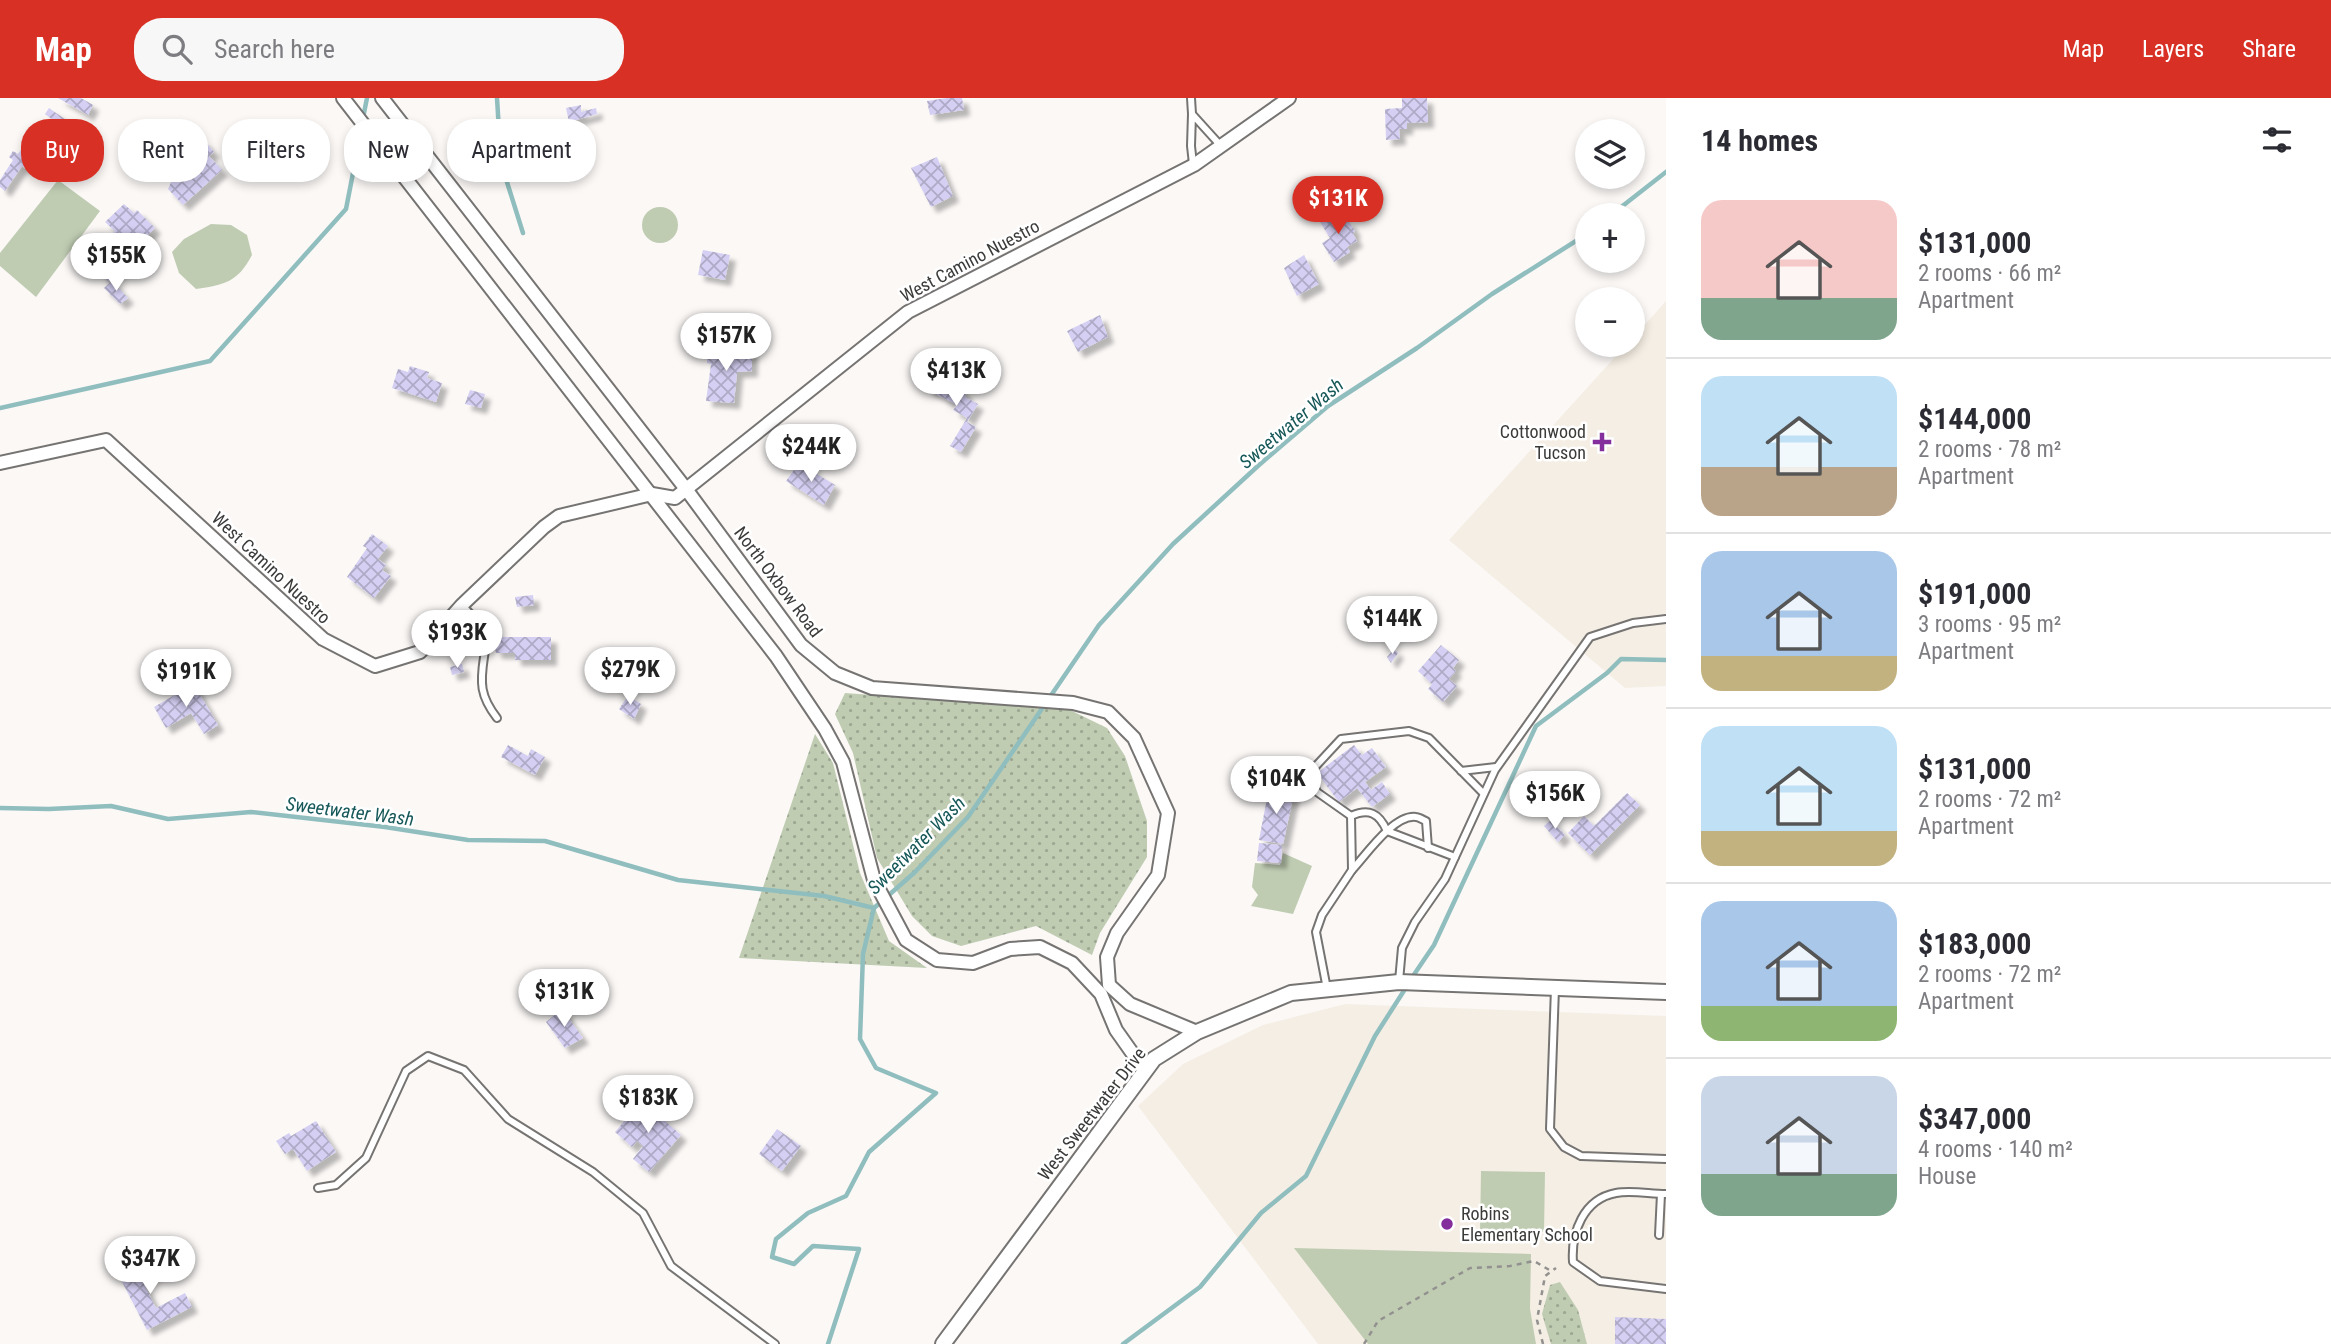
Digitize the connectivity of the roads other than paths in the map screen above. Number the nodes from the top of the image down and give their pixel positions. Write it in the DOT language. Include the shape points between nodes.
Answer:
graph roads {
  1 [pos="343,98"];
  2 [pos="382,98"];
  3 [pos="1191,98"];
  4 [pos="1289,98"];
  5 [pos="1192,114"];
  6 [pos="1221,146"];
  7 [pos="1194,165"];
  8 [pos="0,463"];
  9 [pos="686,489"];
  10 [pos="652,494"];
  11 [pos="462,605"];
  12 [pos="1666,619"];
  13 [pos="497,718"];
  14 [pos="1496,768"];
  15 [pos="1461,771"];
  16 [pos="1483,793"];
  17 [pos="1351,816"];
  18 [pos="1387,831"];
  19 [pos="1428,848"];
  20 [pos="1455,857"];
  21 [pos="1352,870"];
  22 [pos="1399,982"];
  23 [pos="1555,988"];
  24 [pos="1327,989"];
  25 [pos="1666,992"];
  26 [pos="1197,1032"];
  27 [pos="1145,1071"];
  28 [pos="1666,1159"];
  29 [pos="318,1188"];
  30 [pos="1663,1194"];
  31 [pos="1659,1235"];
  32 [pos="1666,1289"];
  33 [pos="775,1344"];
  34 [pos="943,1344"];
  1 -- 10 [label="street"];
  2 -- 9 [label="street, North Oxbow Road"];
  3 -- 5 [label="lane"];
  4 -- 6 [label="street, West Camino Nuestro"];
  5 -- 6 [label="lane"];
  5 -- 7 [label="lane"];
  6 -- 7 [label="street, West Camino Nuestro"];
  7 -- 9 [label="street, West Camino Nuestro" via="908,312"];
  8 -- 11 [label="street, West Camino Nuestro" via="106,440 323,639 375,666 419,652"];
  9 -- 10 [label="street, West Camino Nuestro" via="675,498"];
  9 -- 26 [label="street, North Oxbow Road" via="801,645 835,673 872,688 1073,703 1108,712 1134,738 1168,813 1158,875 1117,933 1107,957 1109,985 1130,1004"];
  10 -- 11 [label="street, West Camino Nuestro" via="559,516"];
  10 -- 27 [label="street" via="776,656 825,729 843,762 874,880 906,940 937,960 973,963 1010,949 1040,947 1072,962 1101,994 1116,1030"];
  11 -- 13 [label="lane" via="486,636 481,689"];
  12 -- 14 [label="lane" via="1633,623 1590,637"];
  14 -- 15 [label="lane"];
  14 -- 16 [label="lane"];
  15 -- 16 [label="lane"];
  15 -- 17 [label="lane" via="1429,738 1409,731 1341,740 1315,767 1313,783 1317,792"];
  16 -- 20 [label="lane"];
  17 -- 18 [label="lane" via="1368,812 1381,818"];
  17 -- 21 [label="lane"];
  18 -- 19 [label="lane"];
  18 -- 19 [label="lane" via="1401,819 1426,821"];
  18 -- 21 [label="lane"];
  19 -- 20 [label="lane"];
  20 -- 22 [label="lane" via="1402,948"];
  21 -- 24 [label="lane" via="1316,932"];
  22 -- 23 [label="street, West Sweetwater Drive"];
  22 -- 24 [label="street, West Sweetwater Drive"];
  23 -- 25 [label="street, West Sweetwater Drive"];
  23 -- 28 [label="lane" via="1550,1129 1564,1147 1581,1156"];
  24 -- 26 [label="street, West Sweetwater Drive" via="1290,993"];
  26 -- 27 [label="street, West Sweetwater Drive" via="1154,1059"];
  27 -- 34 [label="street, West Sweetwater Drive"];
  29 -- 33 [label="lane" via="336,1185 366,1158 406,1071 428,1056 464,1070 508,1119 593,1172 643,1213 671,1266"];
  30 -- 31 [label="lane"];
  30 -- 32 [label="lane" via="1615,1193 1592,1204 1577,1225 1572,1245 1573,1262 1600,1281"];
}
